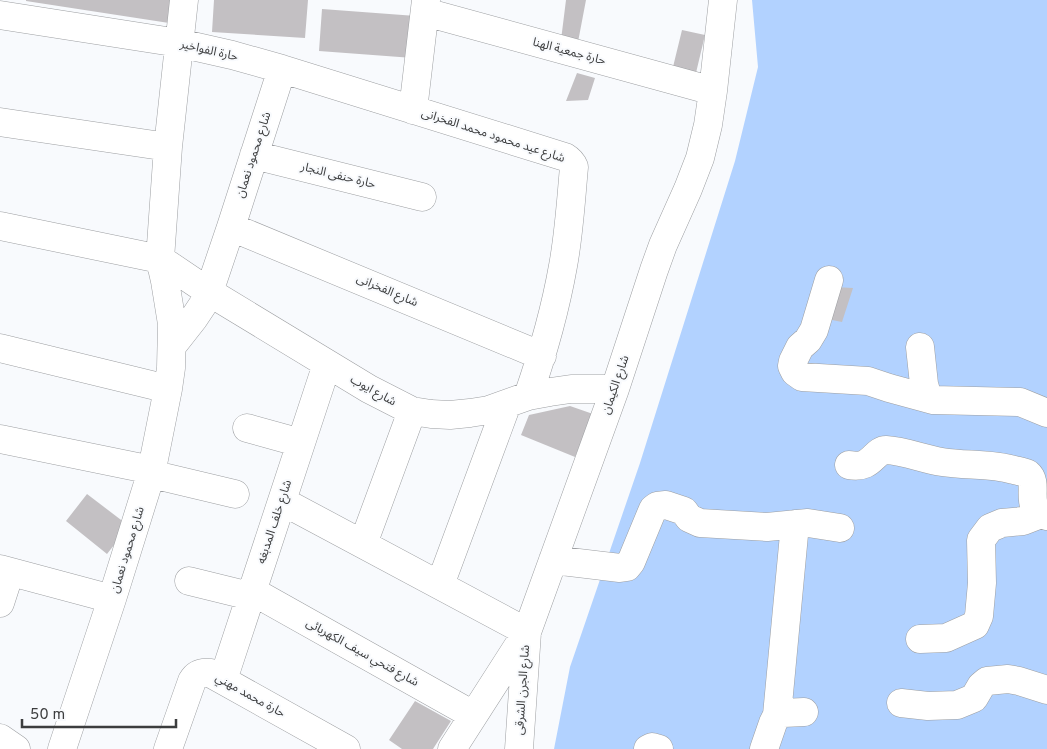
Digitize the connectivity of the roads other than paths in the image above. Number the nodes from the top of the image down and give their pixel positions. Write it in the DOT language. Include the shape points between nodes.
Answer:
graph roads {
  1 [pos="184,0"];
  2 [pos="723,0"];
  3 [pos="425,6"];
  4 [pos="0,16"];
  5 [pos="179,43"];
  6 [pos="282,69"];
  7 [pos="713,91"];
  8 [pos="413,110"];
  9 [pos="0,122"];
  10 [pos="168,147"];
  11 [pos="254,155"];
  12 [pos="422,197"];
  13 [pos="0,226"];
  14 [pos="231,227"];
  15 [pos="160,260"];
  16 [pos="829,280"];
  17 [pos="209,292"];
  18 [pos="172,346"];
  19 [pos="920,347"];
  20 [pos="0,348"];
  21 [pos="542,356"];
  22 [pos="327,364"];
  23 [pos="168,389"];
  24 [pos="615,389"];
  25 [pos="518,400"];
  26 [pos="933,400"];
  27 [pos="412,411"];
  28 [pos="1047,413"];
  29 [pos="247,428"];
  30 [pos="0,439"];
  31 [pos="301,443"];
  32 [pos="849,465"];
  33 [pos="152,472"];
  34 [pos="1039,478"];
  35 [pos="235,494"];
  36 [pos="282,501"];
  37 [pos="1044,515"];
  38 [pos="795,524"];
  39 [pos="840,528"];
  40 [pos="362,544"];
  41 [pos="553,560"];
  42 [pos="5,571"];
  43 [pos="189,581"];
  44 [pos="440,586"];
  45 [pos="251,594"];
  46 [pos="112,599"];
  47 [pos="0,603"];
  48 [pos="527,632"];
  49 [pos="920,639"];
  50 [pos="223,680"];
  51 [pos="1047,690"];
  52 [pos="901,703"];
  53 [pos="804,712"];
  54 [pos="472,715"];
  55 [pos="777,715"];
  56 [pos="0,738"];
  57 [pos="16,749"];
  58 [pos="62,749"];
  59 [pos="168,749"];
  60 [pos="346,749"];
  61 [pos="452,749"];
  62 [pos="519,749"];
  63 [pos="648,749"];
  64 [pos="659,749"];
  65 [pos="764,749"];
  1 -- 5 [label="street, شارع محمود نعمان"];
  2 -- 7 [label="street, شارع الكيمان"];
  3 -- 7 [label="street, حارة جمعية الهنا"];
  3 -- 8 [label="street"];
  4 -- 5 [label="street, حارة الفواخير"];
  5 -- 6 [label="street, حارة الفواخير"];
  5 -- 10 [label="street, شارع محمود نعمان"];
  6 -- 8 [label="street, حارة الفواخير"];
  6 -- 11 [label="street, شارع محمود نعمان"];
  7 -- 24 [label="street, شارع الكيمان" via="700,158 654,270"];
  8 -- 21 [label="street, شارع عيد محمود محمد الفخرانى" via="565,157 572,163 570,218 563,265"];
  9 -- 10 [label="street"];
  10 -- 15 [label="street, شارع محمود نعمان"];
  11 -- 12 [label="street, حارة حنفى النجار"];
  11 -- 14 [label="street, شارع محمود نعمان"];
  13 -- 15 [label="street"];
  14 -- 17 [label="street, شارع محمود نعمان"];
  14 -- 21 [label="street, شارع الفخرانى"];
  15 -- 17 [label="street, شارع ايوب"];
  15 -- 18 [label="street, شارع محمود نعمان" via="169,302"];
  16 -- 26 [label="street" via="814,330 793,361 795,372 802,378 868,381"];
  17 -- 18 [label="street, شارع محمود نعمان" via="204,304"];
  17 -- 22 [label="street, شارع ايوب"];
  18 -- 23 [label="street, شارع محمود نعمان"];
  19 -- 26 [label="street" via="924,384"];
  20 -- 23 [label="street"];
  21 -- 25 [label="street, شارع عيد محمود محمد الفخرانى"];
  22 -- 27 [label="street, شارع ايوب"];
  22 -- 31 [label="street, شارع خلف المدبغه"];
  23 -- 33 [label="street, شارع محمود نعمان"];
  24 -- 25 [label="street, شارع ايوب" via="572,389"];
  24 -- 41 [label="street, شارع الكيمان"];
  25 -- 27 [label="street, شارع ايوب" via="489,410 460,414"];
  25 -- 44 [label="street, شارع عيد محمود محمد الفخرانى"];
  26 -- 28 [label="street" via="1020,402"];
  27 -- 40 [label="street"];
  29 -- 31 [label="street"];
  30 -- 33 [label="street"];
  31 -- 36 [label="street, شارع خلف المدبغه"];
  32 -- 34 [label="street" via="866,464 881,450 886,450 942,462 1000,466"];
  33 -- 35 [label="street"];
  33 -- 46 [label="street, شارع محمود نعمان"];
  34 -- 37 [label="street" via="1032,500"];
  36 -- 40 [label="street"];
  36 -- 45 [label="street, شارع خلف المدبغه"];
  37 -- 49 [label="street" via="990,528 981,540 982,584 975,625 946,638"];
  38 -- 39 [label="street"];
  38 -- 41 [label="street" via="767,527 700,523 684,512 666,505 657,506 627,567"];
  38 -- 55 [label="street"];
  40 -- 44 [label="street"];
  41 -- 48 [label="street, شارع الكيمان"];
  42 -- 46 [label="street"];
  42 -- 47 [label="street"];
  43 -- 45 [label="street, شارع فتحي سيف الكهربائى"];
  44 -- 48 [label="street"];
  45 -- 50 [label="street, شارع خلف المدبغه"];
  45 -- 54 [label="street, شارع فتحي سيف الكهربائى"];
  46 -- 58 [label="street, شارع محمود نعمان"];
  48 -- 54 [label="street, شارع الكيمان"];
  48 -- 62 [label="street, شارع الجرن الشرقى"];
  50 -- 59 [label="street, حارة محمد مهني" via="206,672 192,681"];
  50 -- 60 [label="street, حارة محمد مهني"];
  51 -- 52 [label="street" via="1008,679 987,681 974,698 957,705"];
  53 -- 55 [label="street"];
  54 -- 61 [label="street, شارع الكيمان"];
  55 -- 65 [label="street"];
  56 -- 57 [label="street"];
  63 -- 64 [label="street"];
}
